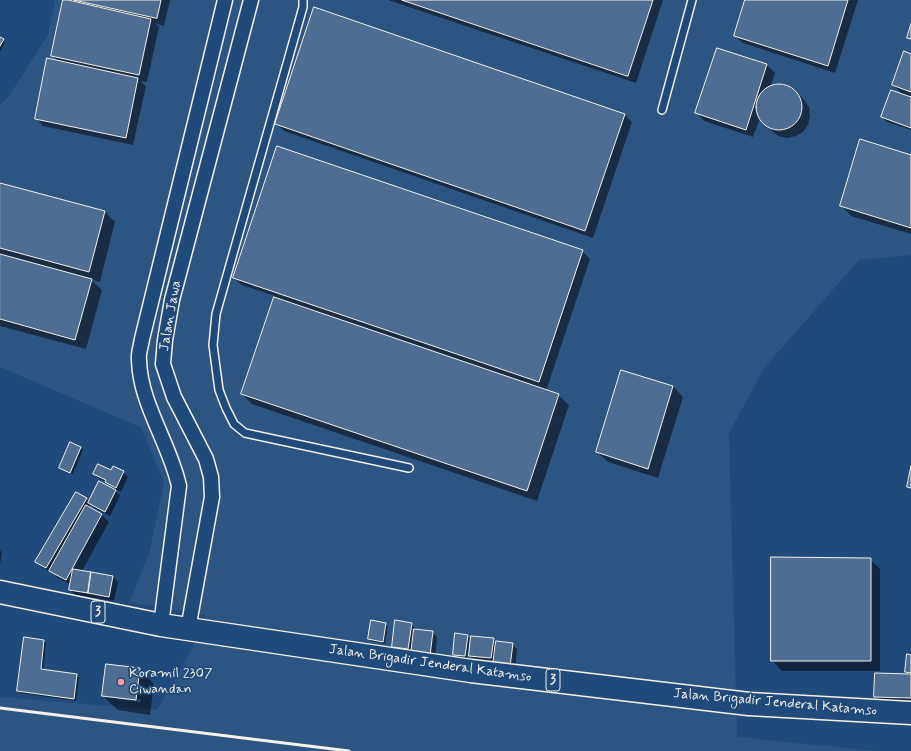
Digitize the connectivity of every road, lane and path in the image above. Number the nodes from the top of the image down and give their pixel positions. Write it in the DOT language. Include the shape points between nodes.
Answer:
graph roads {
  1 [pos="225,0"];
  2 [pos="251,0"];
  3 [pos="303,0"];
  4 [pos="692,0"];
  5 [pos="662,110"];
  6 [pos="408,468"];
  7 [pos="0,592"];
  8 [pos="160,625"];
  9 [pos="188,629"];
  10 [pos="911,713"];
  1 -- 8 [label="street, Jalan Jawa" via="138,359 148,401 179,486"];
  2 -- 9 [label="street, Jalan Jawa" via="172,300 165,340 163,364 167,380 206,459 211,477 212,497"];
  3 -- 6 [label="lane" via="301,15 216,314 213,345 219,390 234,424 245,433"];
  4 -- 5 [label="lane"];
  7 -- 8 [label="highway, Jalan Brigadir Jenderal Katamso / 3"];
  8 -- 9 [label="highway, Jalan Brigadir Jenderal Katamso / 3"];
  9 -- 10 [label="highway, Jalan Brigadir Jenderal Katamso / 3" via="471,671 749,704"];
}
